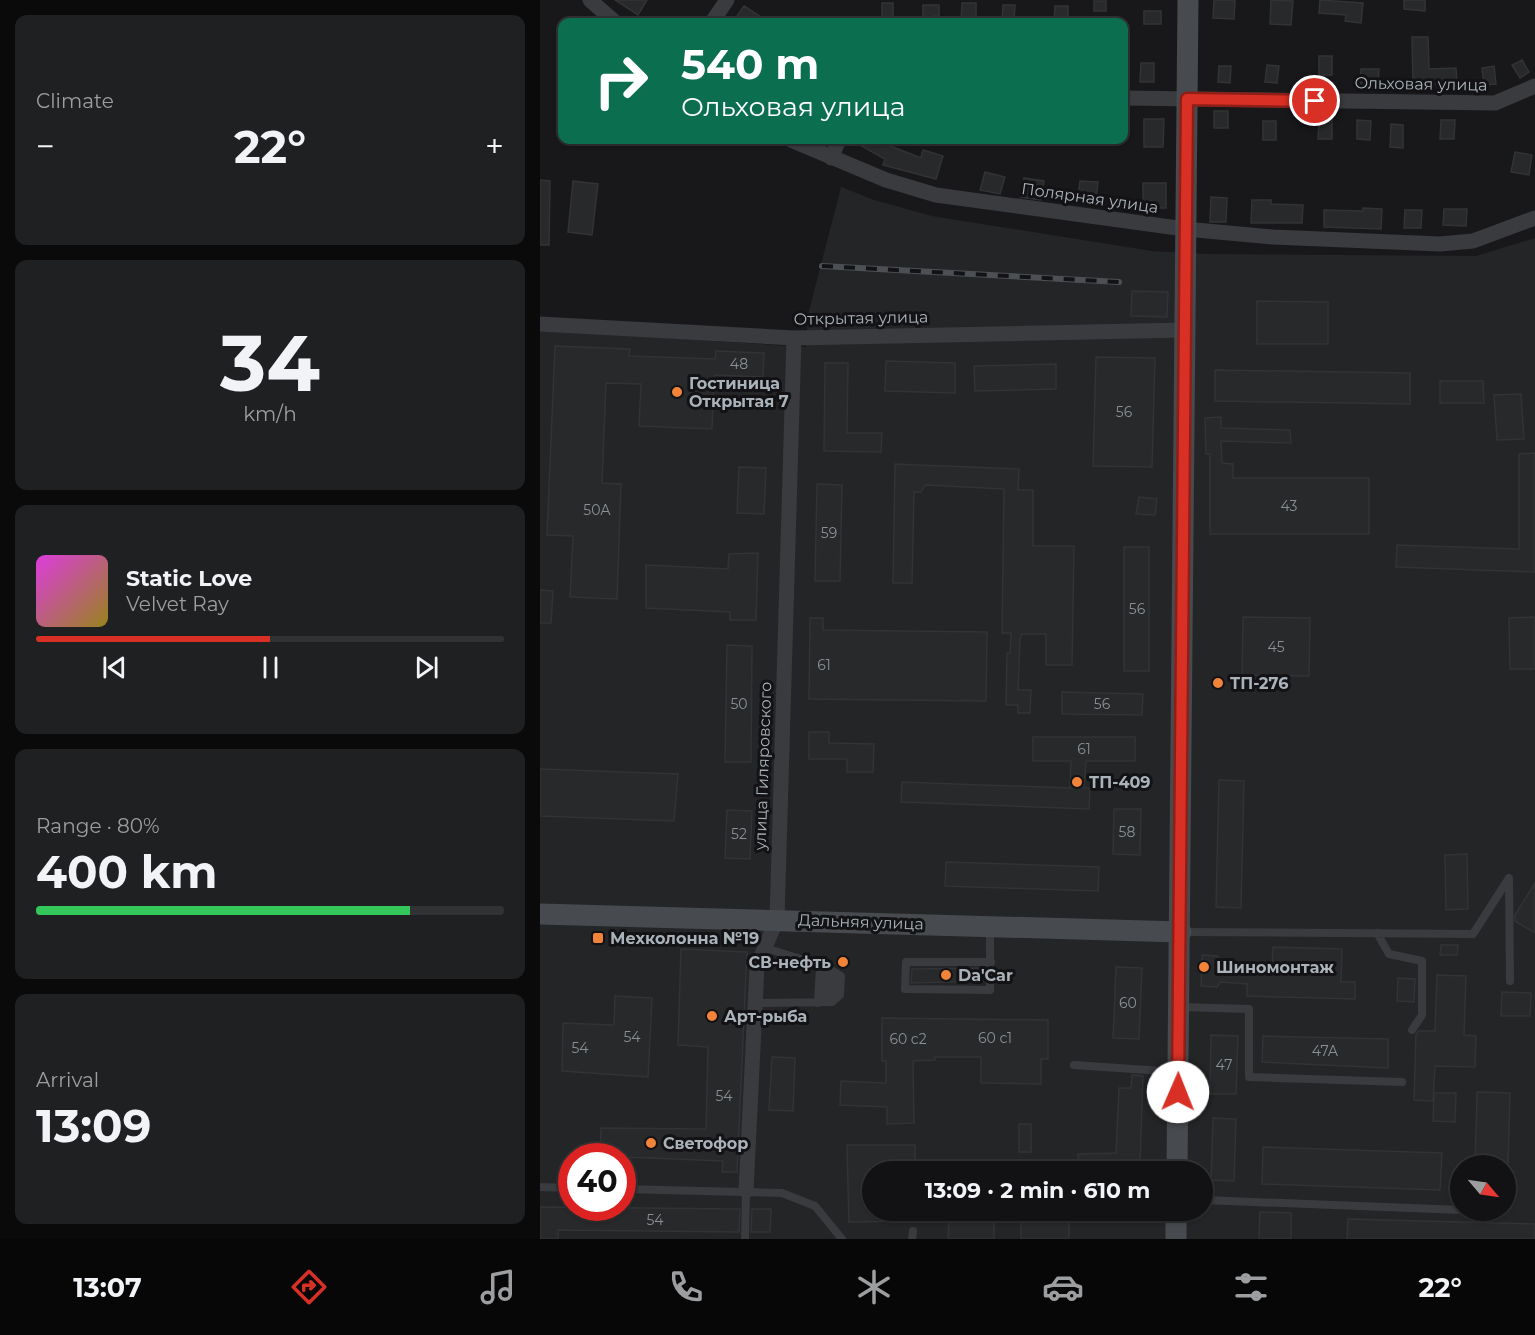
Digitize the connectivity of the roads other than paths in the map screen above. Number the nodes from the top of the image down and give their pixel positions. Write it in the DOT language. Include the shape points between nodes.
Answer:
graph roads {
  1 [pos="590,0"];
  2 [pos="727,0"];
  3 [pos="1188,0"];
  4 [pos="610,18"];
  5 [pos="715,18"];
  6 [pos="1535,86"];
  7 [pos="1128,98"];
  8 [pos="1187,99"];
  9 [pos="800,144"];
  10 [pos="837,144"];
  11 [pos="831,158"];
  12 [pos="1535,218"];
  13 [pos="1185,230"];
  14 [pos="540,324"];
  15 [pos="1184,330"];
  16 [pos="794,338"];
  17 [pos="540,914"];
  18 [pos="777,919"];
  19 [pos="990,926"];
  20 [pos="1181,932"];
  21 [pos="1377,933"];
  22 [pos="765,948"];
  23 [pos="991,962"];
  24 [pos="827,968"];
  25 [pos="1509,981"];
  26 [pos="825,1002"];
  27 [pos="755,1003"];
  28 [pos="1179,1007"];
  29 [pos="1412,1030"];
  30 [pos="1074,1065"];
  31 [pos="1179,1072"];
  32 [pos="1402,1082"];
  33 [pos="1177,1161"];
  34 [pos="540,1187"];
  35 [pos="558,1188"];
  36 [pos="636,1189"];
  37 [pos="746,1191"];
  38 [pos="1213,1200"];
  39 [pos="1450,1210"];
  40 [pos="1176,1221"];
  41 [pos="745,1239"];
  42 [pos="842,1239"];
  43 [pos="1176,1239"];
  1 -- 4 [label="street"];
  2 -- 5 [label="street"];
  3 -- 8 [label="street"];
  6 -- 8 [label="street, Ольховая улица" via="1495,103"];
  7 -- 8 [label="street, Ольховая улица"];
  8 -- 13 [label="street"];
  9 -- 11 [label="street, Полярная улица"];
  10 -- 11 [label="street"];
  11 -- 13 [label="street, Полярная улица" via="936,195"];
  12 -- 13 [label="street, Полярная улица" via="1473,241 1440,244"];
  13 -- 15 [label="street"];
  14 -- 16 [label="street, Открытая улица"];
  15 -- 16 [label="street, Открытая улица"];
  15 -- 20 [label="street"];
  16 -- 18 [label="street, улица Гиляровского"];
  17 -- 18 [label="street, Дальняя улица"];
  18 -- 19 [label="street, Дальняя улица"];
  18 -- 22 [label="street, улица Гиляровского"];
  19 -- 20 [label="street, Дальняя улица"];
  19 -- 23 [label="lane"];
  20 -- 21 [label="lane"];
  20 -- 28 [label="street"];
  21 -- 25 [label="lane" via="1473,934 1509,878"];
  21 -- 29 [label="lane" via="1389,954 1422,961 1422,1015"];
  22 -- 24 [label="lane"];
  22 -- 27 [label="street, улица Гиляровского" via="757,966"];
  23 -- 23 [label="lane" via="990,990 905,989 906,962"];
  24 -- 26 [label="lane"];
  24 -- 26 [label="lane" via="841,976 840,995"];
  26 -- 27 [label="lane"];
  27 -- 37 [label="street, улица Гиляровского"];
  28 -- 31 [label="street"];
  28 -- 32 [label="lane" via="1249,1009 1250,1077"];
  30 -- 31 [label="lane"];
  31 -- 33 [label="street"];
  34 -- 35 [label="lane"];
  36 -- 37 [label="lane"];
  37 -- 41 [label="lane"];
  37 -- 42 [label="lane" via="782,1193 815,1206"];
  38 -- 39 [label="lane"];
  40 -- 43 [label="street"];
}
